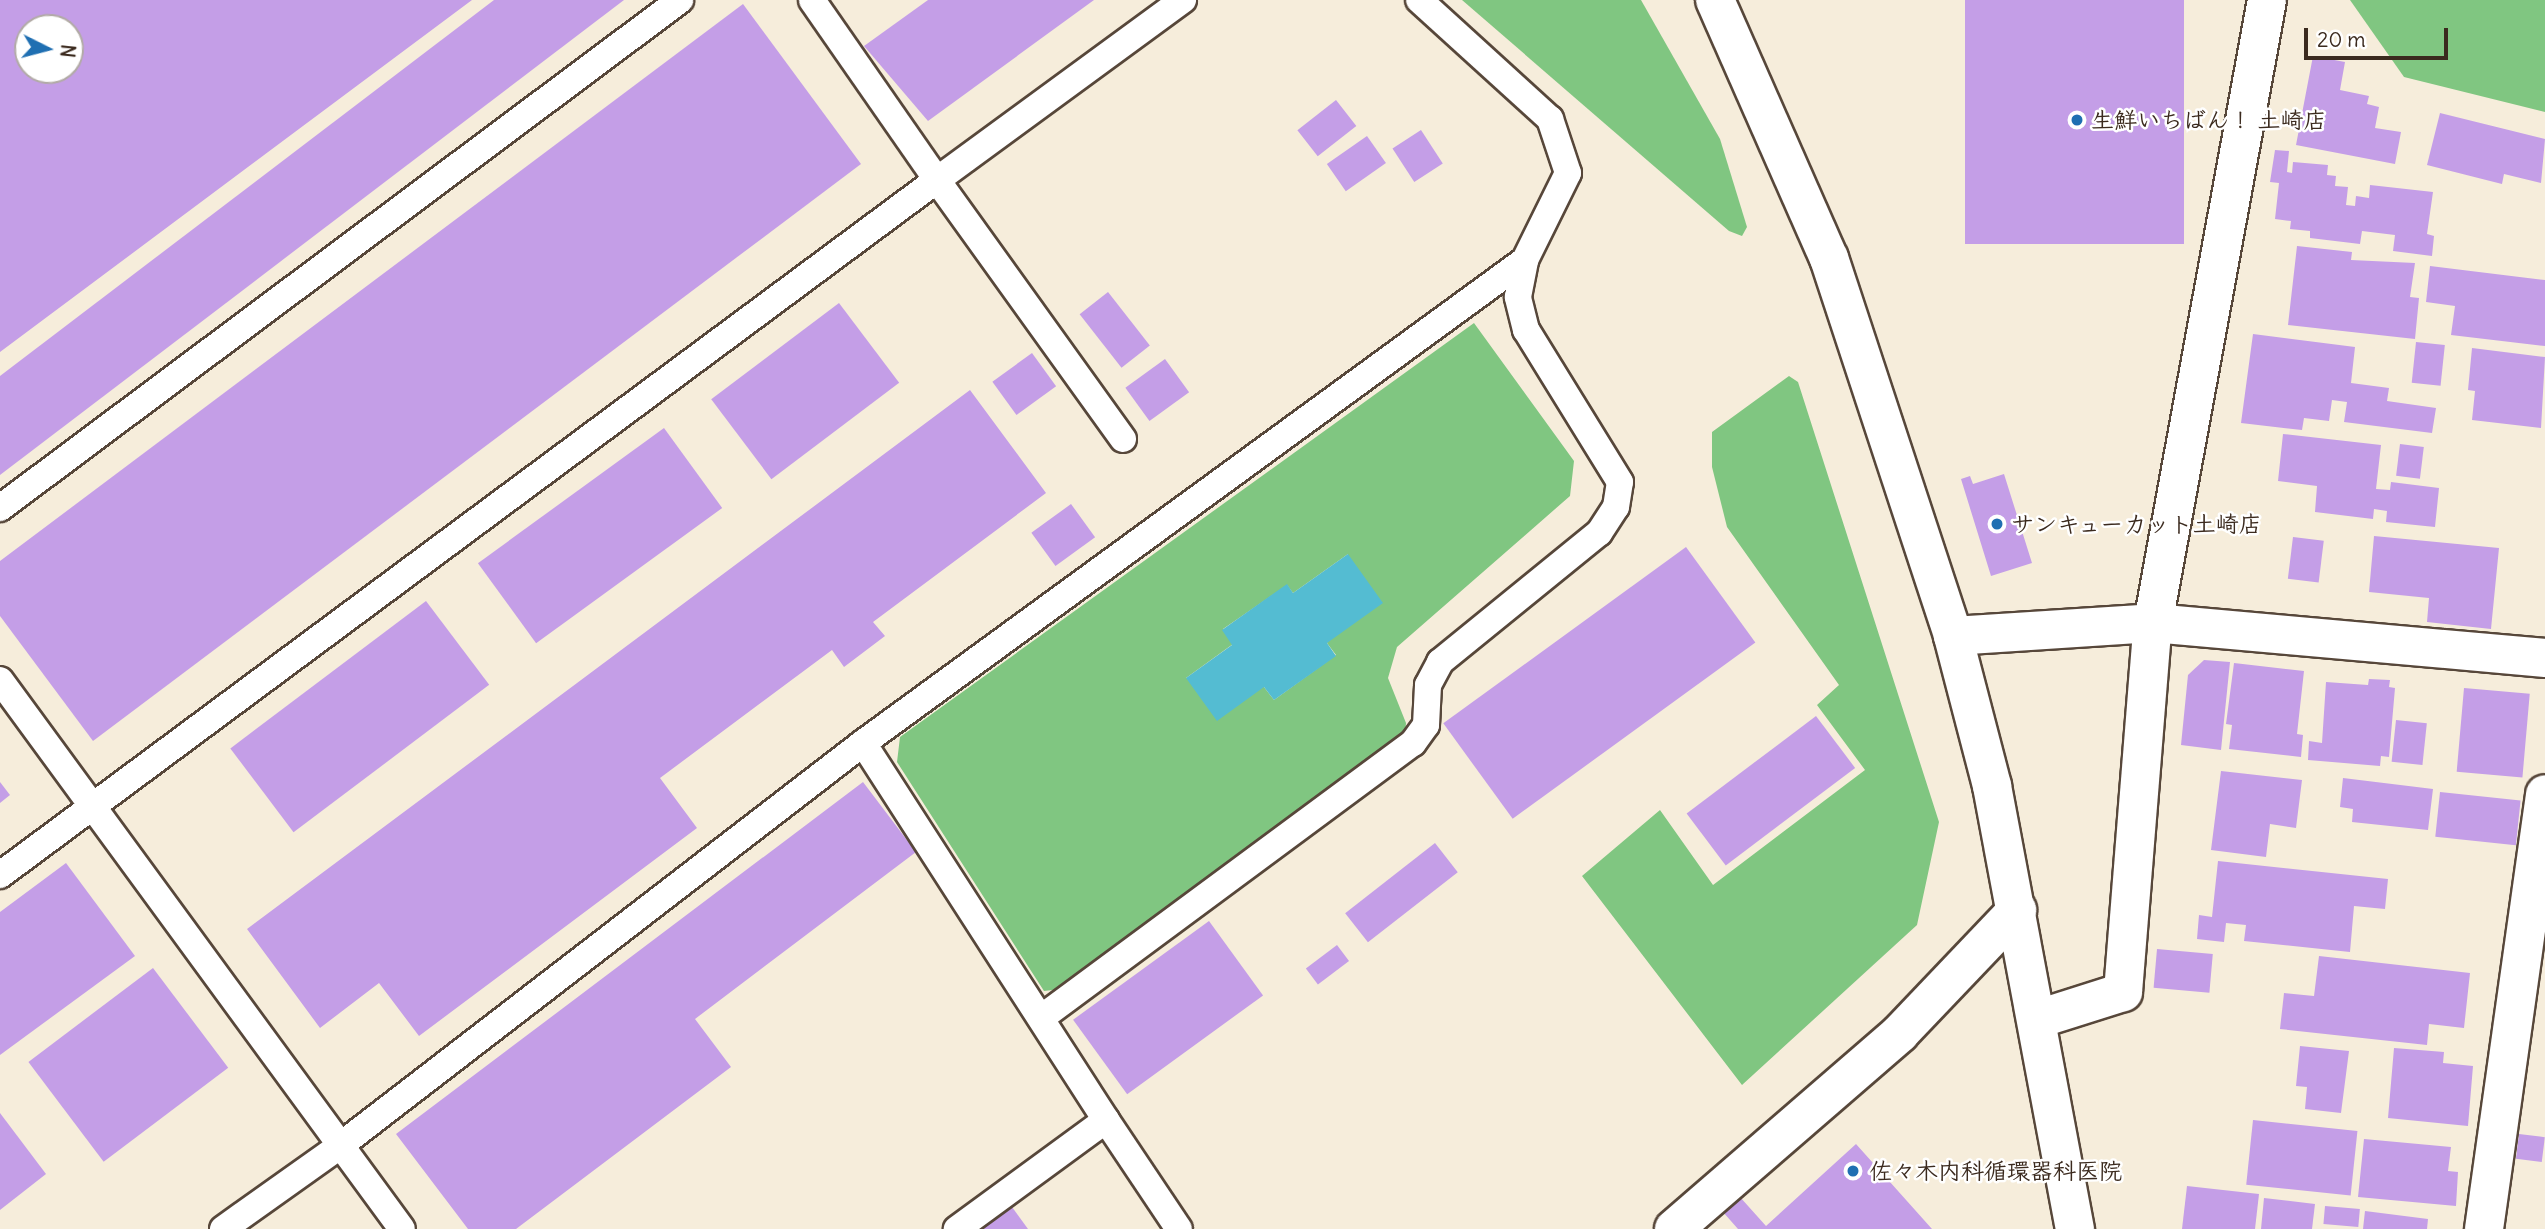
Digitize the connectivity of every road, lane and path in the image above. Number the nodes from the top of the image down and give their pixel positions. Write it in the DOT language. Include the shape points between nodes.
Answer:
graph roads {
  1 [pos="680,0"];
  2 [pos="812,0"];
  3 [pos="1183,0"];
  4 [pos="1419,0"];
  5 [pos="1715,0"];
  6 [pos="2267,0"];
  7 [pos="937,180"];
  8 [pos="1525,260"];
  9 [pos="1122,439"];
  10 [pos="0,508"];
  11 [pos="2152,622"];
  12 [pos="1952,636"];
  13 [pos="2545,658"];
  14 [pos="0,680"];
  15 [pos="863,743"];
  16 [pos="2545,794"];
  17 [pos="92,805"];
  18 [pos="0,875"];
  19 [pos="2538,898"];
  20 [pos="2017,910"];
  21 [pos="1041,1018"];
  22 [pos="2038,1019"];
  23 [pos="1106,1120"];
  24 [pos="341,1145"];
  25 [pos="223,1229"];
  26 [pos="402,1229"];
  27 [pos="957,1229"];
  28 [pos="1179,1229"];
  29 [pos="1674,1229"];
  30 [pos="2075,1229"];
  31 [pos="2484,1229"];
  1 -- 10 [label="lane"];
  2 -- 7 [label="lane"];
  3 -- 7 [label="lane"];
  4 -- 8 [label="lane" via="1550,119 1568,173"];
  5 -- 12 [label="street" via="1829,258"];
  6 -- 11 [label="street"];
  7 -- 9 [label="lane"];
  7 -- 17 [label="lane"];
  8 -- 15 [label="lane"];
  8 -- 21 [label="lane" via="1518,297 1526,330 1620,482 1616,507 1599,533 1440,662 1428,685 1426,725 1413,743"];
  11 -- 12 [label="street"];
  11 -- 13 [label="street"];
  11 -- 22 [label="street" via="2123,992"];
  12 -- 20 [label="street" via="1992,786"];
  14 -- 17 [label="lane"];
  15 -- 21 [label="lane"];
  15 -- 24 [label="lane"];
  16 -- 19 [label="street"];
  17 -- 18 [label="lane"];
  17 -- 24 [label="lane"];
  19 -- 31 [label="street"];
  20 -- 22 [label="street"];
  20 -- 29 [label="street" via="1899,1034"];
  21 -- 23 [label="lane"];
  22 -- 30 [label="street"];
  23 -- 27 [label="lane"];
  23 -- 28 [label="lane"];
  24 -- 25 [label="lane"];
  24 -- 26 [label="lane"];
}
